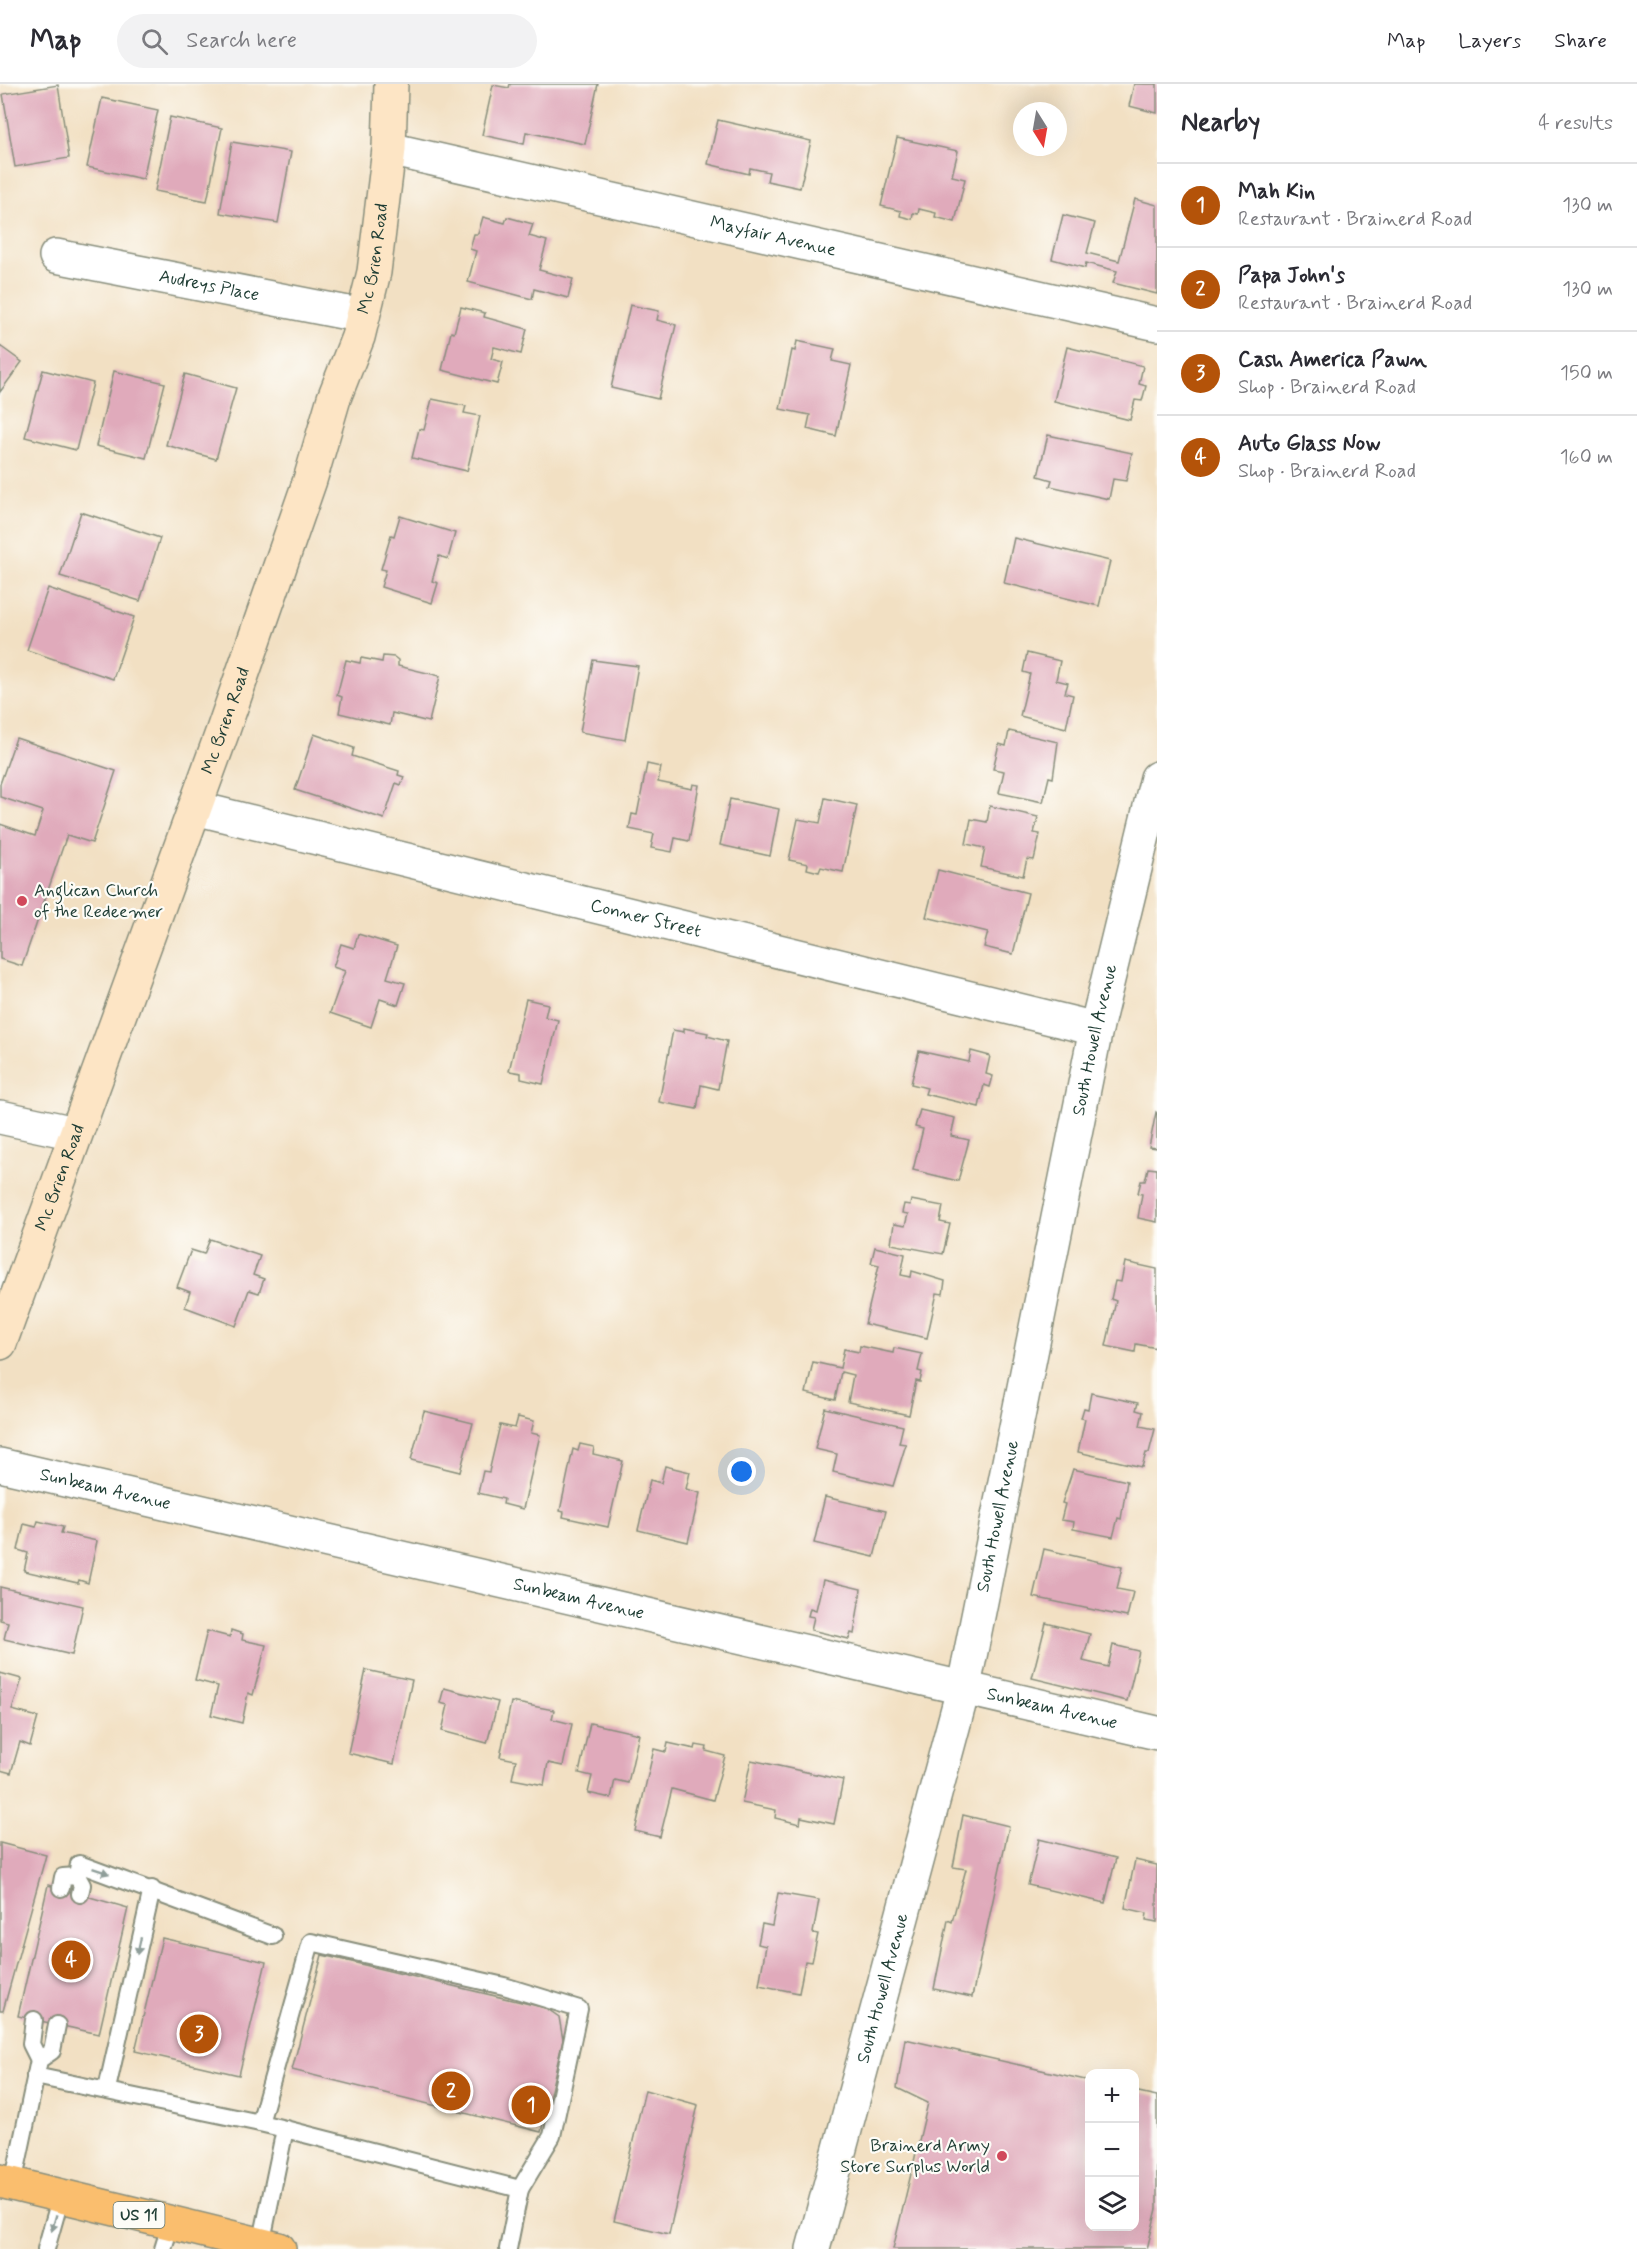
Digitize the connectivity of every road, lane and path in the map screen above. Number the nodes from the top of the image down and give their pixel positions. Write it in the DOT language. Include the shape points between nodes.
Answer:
graph roads {
  1 [pos="391,84"];
  2 [pos="389,149"];
  3 [pos="56,256"];
  4 [pos="363,316"];
  5 [pos="1157,324"];
  6 [pos="1157,778"];
  7 [pos="195,808"];
  8 [pos="1096,1029"];
  9 [pos="0,1117"];
  10 [pos="75,1133"];
  11 [pos="0,1343"];
  12 [pos="0,1465"];
  13 [pos="964,1686"];
  14 [pos="1157,1733"];
  15 [pos="77,1876"];
  16 [pos="61,1888"];
  17 [pos="152,1889"];
  18 [pos="80,1894"];
  19 [pos="273,1936"];
  20 [pos="34,2020"];
  21 [pos="57,2025"];
  22 [pos="37,2068"];
  23 [pos="107,2090"];
  24 [pos="261,2123"];
  25 [pos="285,2129"];
  26 [pos="7,2182"];
  27 [pos="520,2188"];
  28 [pos="61,2196"];
  29 [pos="167,2236"];
  30 [pos="270,2247"];
  31 [pos="46,2249"];
  32 [pos="508,2249"];
  33 [pos="813,2249"];
  1 -- 2 [label="street, Mc Brien Road"];
  2 -- 4 [label="street, Mc Brien Road" via="374,272"];
  2 -- 5 [label="street, Mayfair Avenue"];
  3 -- 4 [label="street, Audreys Place"];
  4 -- 7 [label="street, Mc Brien Road"];
  6 -- 8 [label="street, South Howell Avenue"];
  7 -- 8 [label="street, Conner Street"];
  7 -- 10 [label="street, Mc Brien Road"];
  8 -- 13 [label="street, South Howell Avenue"];
  9 -- 10 [label="street"];
  10 -- 11 [label="street, Mc Brien Road"];
  12 -- 13 [label="street, Sunbeam Avenue"];
  13 -- 14 [label="street, Sunbeam Avenue"];
  13 -- 33 [label="street, South Howell Avenue"];
  15 -- 16 [label="lane" via="63,1877"];
  15 -- 17 [label="lane, one-way" via="79,1864"];
  15 -- 18 [label="lane" via="82,1885"];
  17 -- 19 [label="lane"];
  17 -- 23 [label="lane, one-way"];
  20 -- 22 [label="lane" via="31,2044"];
  21 -- 22 [label="lane" via="52,2052"];
  22 -- 23 [label="lane"];
  22 -- 26 [label="lane"];
  23 -- 24 [label="lane"];
  24 -- 25 [label="lane"];
  24 -- 27 [label="lane" via="311,1942 504,1986 579,2009 552,2136"];
  25 -- 27 [label="lane"];
  25 -- 30 [label="lane"];
  26 -- 28 [label="main road, US 11"];
  27 -- 32 [label="lane"];
  28 -- 29 [label="main road, US 11"];
  28 -- 31 [label="lane, one-way"];
  29 -- 30 [label="main road, US 11"];
}
